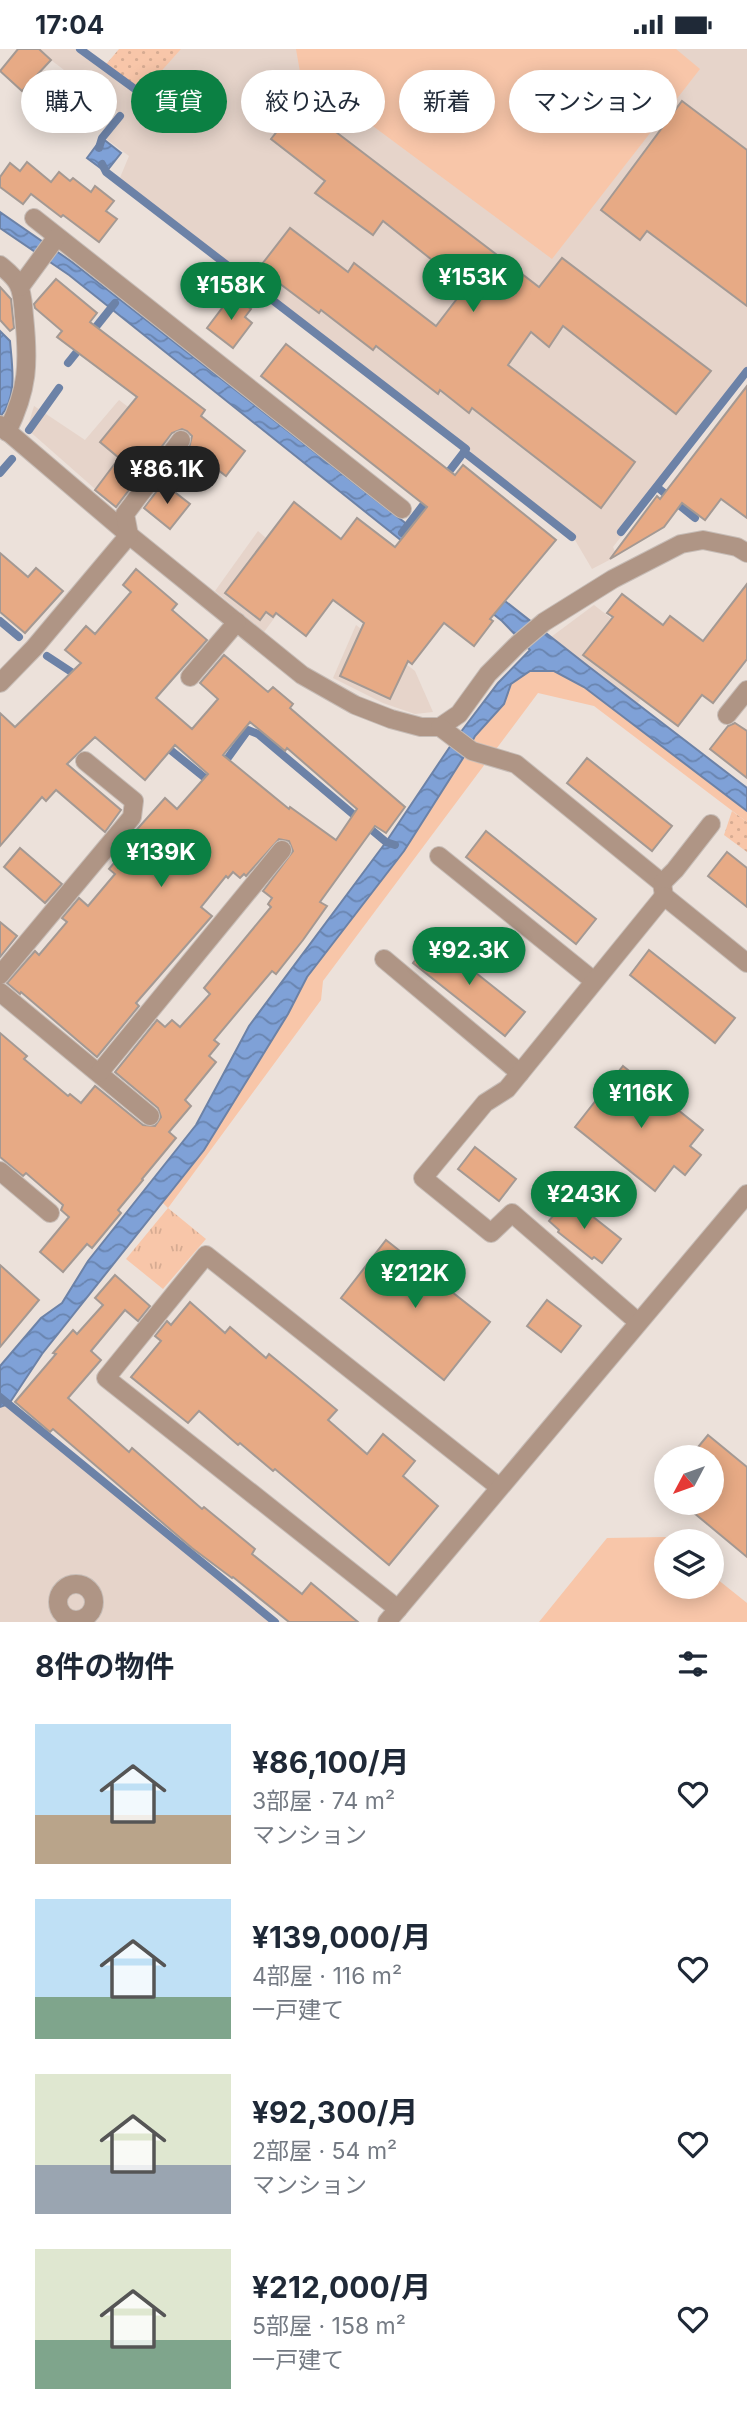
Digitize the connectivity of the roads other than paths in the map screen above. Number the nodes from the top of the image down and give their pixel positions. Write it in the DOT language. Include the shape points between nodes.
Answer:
graph roads {
  1 [pos="34,218"];
  2 [pos="56,238"];
  3 [pos="0,264"];
  4 [pos="20,287"];
  5 [pos="3,428"];
  6 [pos="181,440"];
  7 [pos="402,509"];
  8 [pos="130,535"];
  9 [pos="747,553"];
  10 [pos="237,622"];
  11 [pos="190,677"];
  12 [pos="0,683"];
  13 [pos="747,690"];
  14 [pos="727,715"];
  15 [pos="440,727"];
  16 [pos="85,761"];
  17 [pos="711,824"];
  18 [pos="282,850"];
  19 [pos="439,856"];
  20 [pos="663,889"];
  21 [pos="384,959"];
  22 [pos="747,963"];
  23 [pos="0,975"];
  24 [pos="594,981"];
  25 [pos="0,992"];
  26 [pos="99,1073"];
  27 [pos="520,1073"];
  28 [pos="149,1116"];
  29 [pos="0,1171"];
  30 [pos="747,1194"];
  31 [pos="50,1213"];
  32 [pos="638,1322"];
  33 [pos="499,1486"];
  34 [pos="393,1616"];
  35 [pos="96,1618"];
  36 [pos="62,1619"];
  1 -- 2 [label="street"];
  2 -- 4 [label="street"];
  2 -- 7 [label="street"];
  3 -- 4 [label="street"];
  4 -- 5 [label="street" via="26,383 20,405"];
  5 -- 8 [label="street"];
  6 -- 8 [label="street" via="125,514"];
  8 -- 10 [label="street"];
  8 -- 12 [label="street"];
  9 -- 15 [label="street" via="703,540 681,544 598,588 518,644 458,714"];
  10 -- 11 [label="street"];
  10 -- 15 [label="street" via="302,675 355,705 421,727"];
  13 -- 14 [label="street"];
  15 -- 20 [label="street" via="472,751 516,764"];
  16 -- 23 [label="street" via="134,801 132,817"];
  17 -- 20 [label="street"];
  18 -- 26 [label="street"];
  19 -- 24 [label="street"];
  20 -- 22 [label="street"];
  20 -- 24 [label="street"];
  21 -- 27 [label="street"];
  24 -- 27 [label="street"];
  25 -- 26 [label="street"];
  26 -- 28 [label="street"];
  27 -- 32 [label="street" via="507,1089 485,1103 423,1178 491,1233 512,1213"];
  29 -- 31 [label="street"];
  30 -- 32 [label="street"];
  32 -- 33 [label="street"];
  33 -- 34 [label="street"];
  33 -- 34 [label="street" via="206,1255 106,1378"];
  35 -- 36 [label="street"];
  35 -- 36 [label="street" via="93,1595 78,1584 61,1591"];
}
